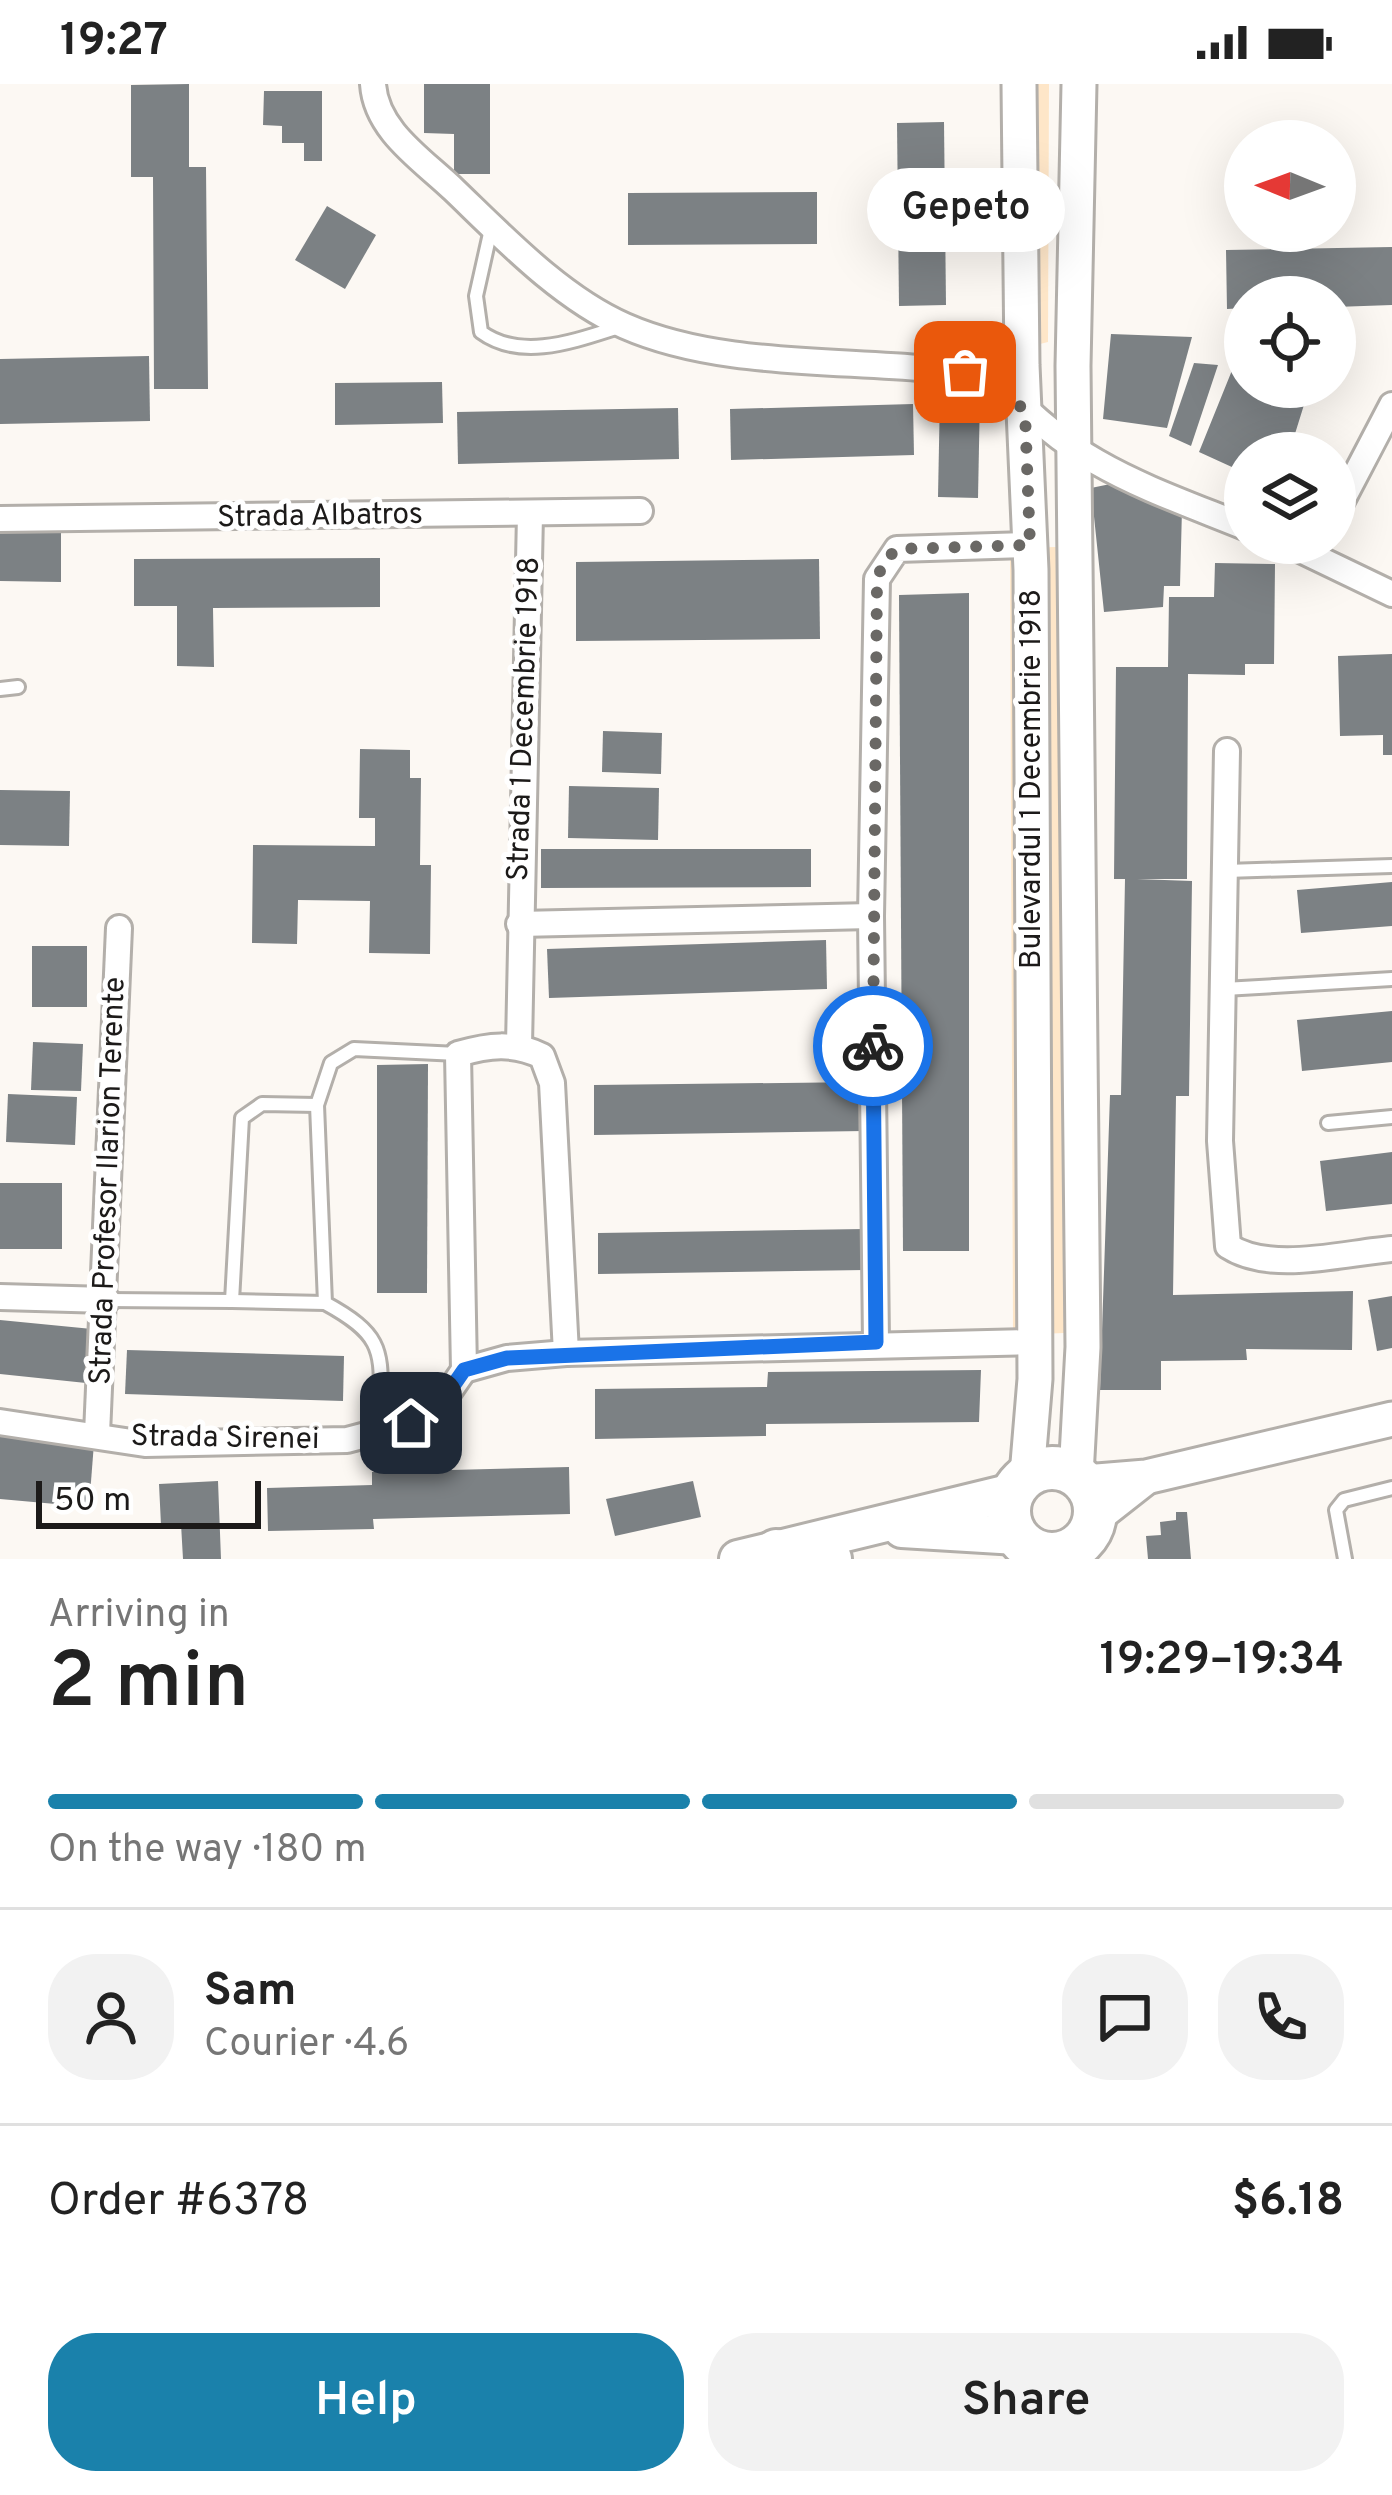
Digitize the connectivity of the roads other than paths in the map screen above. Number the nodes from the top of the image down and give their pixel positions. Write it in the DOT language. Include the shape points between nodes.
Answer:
graph roads {
  1 [pos="373,84"];
  2 [pos="1019,84"];
  3 [pos="1078,84"];
  4 [pos="491,229"];
  5 [pos="623,326"];
  6 [pos="1392,405"];
  7 [pos="1025,412"];
  8 [pos="1074,452"];
  9 [pos="1356,474"];
  10 [pos="640,511"];
  11 [pos="530,514"];
  12 [pos="0,519"];
  13 [pos="1224,519"];
  14 [pos="1030,545"];
  15 [pos="1342,564"];
  16 [pos="1392,594"];
  17 [pos="18,687"];
  18 [pos="0,689"];
  19 [pos="1227,751"];
  20 [pos="1392,866"];
  21 [pos="1225,871"];
  22 [pos="871,916"];
  23 [pos="519,924"];
  24 [pos="118,928"];
  25 [pos="1392,979"];
  26 [pos="1222,988"];
  27 [pos="519,1045"];
  28 [pos="458,1054"];
  29 [pos="317,1105"];
  30 [pos="1392,1117"];
  31 [pos="1328,1123"];
  32 [pos="1392,1249"];
  33 [pos="0,1297"];
  34 [pos="107,1300"];
  35 [pos="232,1301"];
  36 [pos="325,1303"];
  37 [pos="876,1342"];
  38 [pos="1034,1342"];
  39 [pos="566,1353"];
  40 [pos="464,1370"];
  41 [pos="1392,1419"];
  42 [pos="0,1422"];
  43 [pos="382,1428"];
  44 [pos="98,1434"];
  45 [pos="1020,1484"];
  46 [pos="1392,1488"];
  47 [pos="1083,1515"];
  48 [pos="874,1528"];
  49 [pos="1024,1547"];
  50 [pos="757,1555"];
  51 [pos="830,1559"];
  52 [pos="1346,1559"];
  1 -- 4 [label="street" via="386,124"];
  2 -- 7 [label="main road, Bulevardul 1 Decembrie 1918"];
  3 -- 8 [label="main road, Bulevardul 1 Decembrie 1918"];
  4 -- 5 [label="street"];
  4 -- 5 [label="lane" via="476,296 481,332 498,345 532,347"];
  5 -- 7 [label="street" via="741,352 996,378"];
  6 -- 9 [label="street"];
  7 -- 8 [label="street"];
  7 -- 14 [label="main road, Bulevardul 1 Decembrie 1918"];
  8 -- 13 [label="street"];
  8 -- 47 [label="main road, Bulevardul 1 Decembrie 1918"];
  10 -- 11 [label="street, Strada Albatros"];
  11 -- 12 [label="street, Strada Albatros"];
  11 -- 23 [label="street, Strada 1 Decembrie 1918"];
  14 -- 22 [label="street" via="897,549 884,561 877,579"];
  14 -- 38 [label="main road, Bulevardul 1 Decembrie 1918"];
  15 -- 16 [label="street"];
  17 -- 18 [label="lane"];
  19 -- 21 [label="street"];
  20 -- 21 [label="lane"];
  21 -- 26 [label="street"];
  22 -- 23 [label="street, Strada 1 Decembrie 1918"];
  22 -- 37 [label="street"];
  23 -- 27 [label="street, Strada 1 Decembrie 1918"];
  24 -- 34 [label="street, Strada Profesor Ilarion Terente"];
  25 -- 26 [label="lane"];
  26 -- 32 [label="street" via="1228,1246 1274,1260"];
  27 -- 28 [label="street"];
  27 -- 39 [label="street" via="542,1056 552,1084"];
  28 -- 29 [label="lane" via="354,1049 331,1064"];
  28 -- 40 [label="street"];
  29 -- 35 [label="lane" via="262,1104 242,1118"];
  29 -- 36 [label="lane"];
  30 -- 31 [label="lane"];
  33 -- 34 [label="street"];
  34 -- 35 [label="lane"];
  34 -- 44 [label="street, Strada Profesor Ilarion Terente"];
  35 -- 36 [label="lane"];
  36 -- 43 [label="lane" via="366,1325 377,1341"];
  37 -- 38 [label="street"];
  37 -- 39 [label="street"];
  38 -- 45 [label="main road, Bulevardul 1 Decembrie 1918"];
  39 -- 40 [label="street"];
  40 -- 43 [label="street, Strada Sirenei" via="437,1409"];
  41 -- 47 [label="main road" via="1146,1477"];
  42 -- 44 [label="street, Strada Sirenei"];
  43 -- 44 [label="street, Strada Sirenei" via="347,1440 146,1444"];
  45 -- 47 [label="highway" via="1052,1467"];
  45 -- 48 [label="main road"];
  45 -- 49 [label="highway" via="1009,1515"];
  46 -- 52 [label="lane" via="1344,1500 1336,1510"];
  47 -- 49 [label="highway" via="1054,1554"];
  48 -- 49 [label="main road"];
  48 -- 50 [label="main road"];
  50 -- 51 [label="highway"];
}
